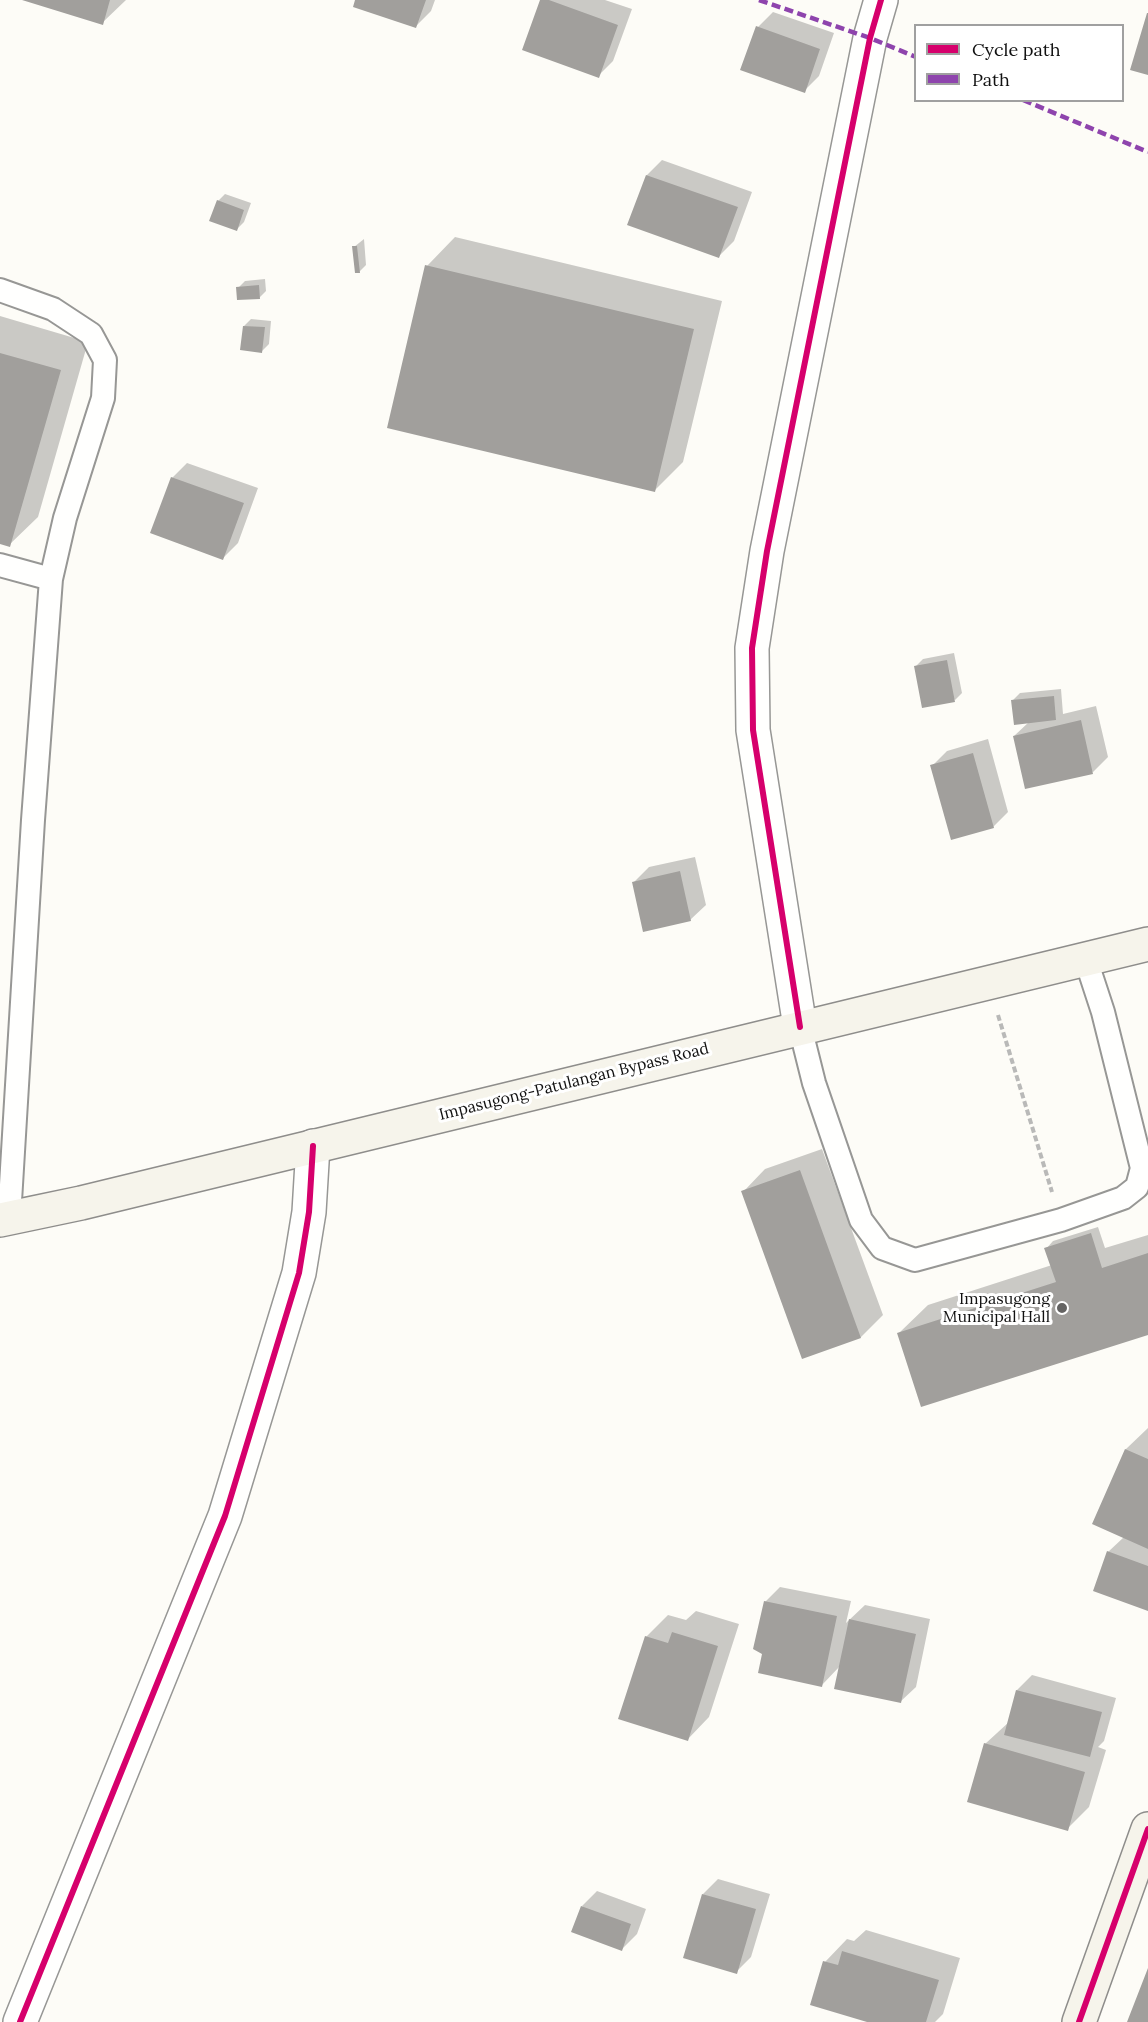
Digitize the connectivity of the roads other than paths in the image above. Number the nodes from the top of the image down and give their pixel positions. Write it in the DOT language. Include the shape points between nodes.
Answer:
graph roads {
  1 [pos="881,0"];
  2 [pos="0,290"];
  3 [pos="0,565"];
  4 [pos="51,579"];
  5 [pos="1148,944"];
  6 [pos="1086,960"];
  7 [pos="800,1027"];
  8 [pos="313,1146"];
  9 [pos="4,1219"];
  10 [pos="1148,1829"];
  11 [pos="20,2022"];
  12 [pos="1079,2022"];
  1 -- 7 [label="street" via="766,551 752,648 753,730"];
  2 -- 4 [label="lane" via="53,309 91,334 105,360 103,398 65,518"];
  3 -- 4 [label="lane"];
  4 -- 9 [label="lane"];
  5 -- 6 [label="main road, Impasugong-Patulangan Bypass Road"];
  6 -- 7 [label="main road, Impasugong-Patulangan Bypass Road"];
  6 -- 7 [label="lane" via="1142,1168 1137,1187 1123,1198 1061,1220 915,1260 882,1248 861,1220 814,1083"];
  7 -- 8 [label="main road, Impasugong-Patulangan Bypass Road"];
  8 -- 9 [label="main road, Impasugong-Patulangan Bypass Road"];
  8 -- 11 [label="street" via="309,1212 299,1273 225,1516"];
  10 -- 12 [label="main road"];
}
